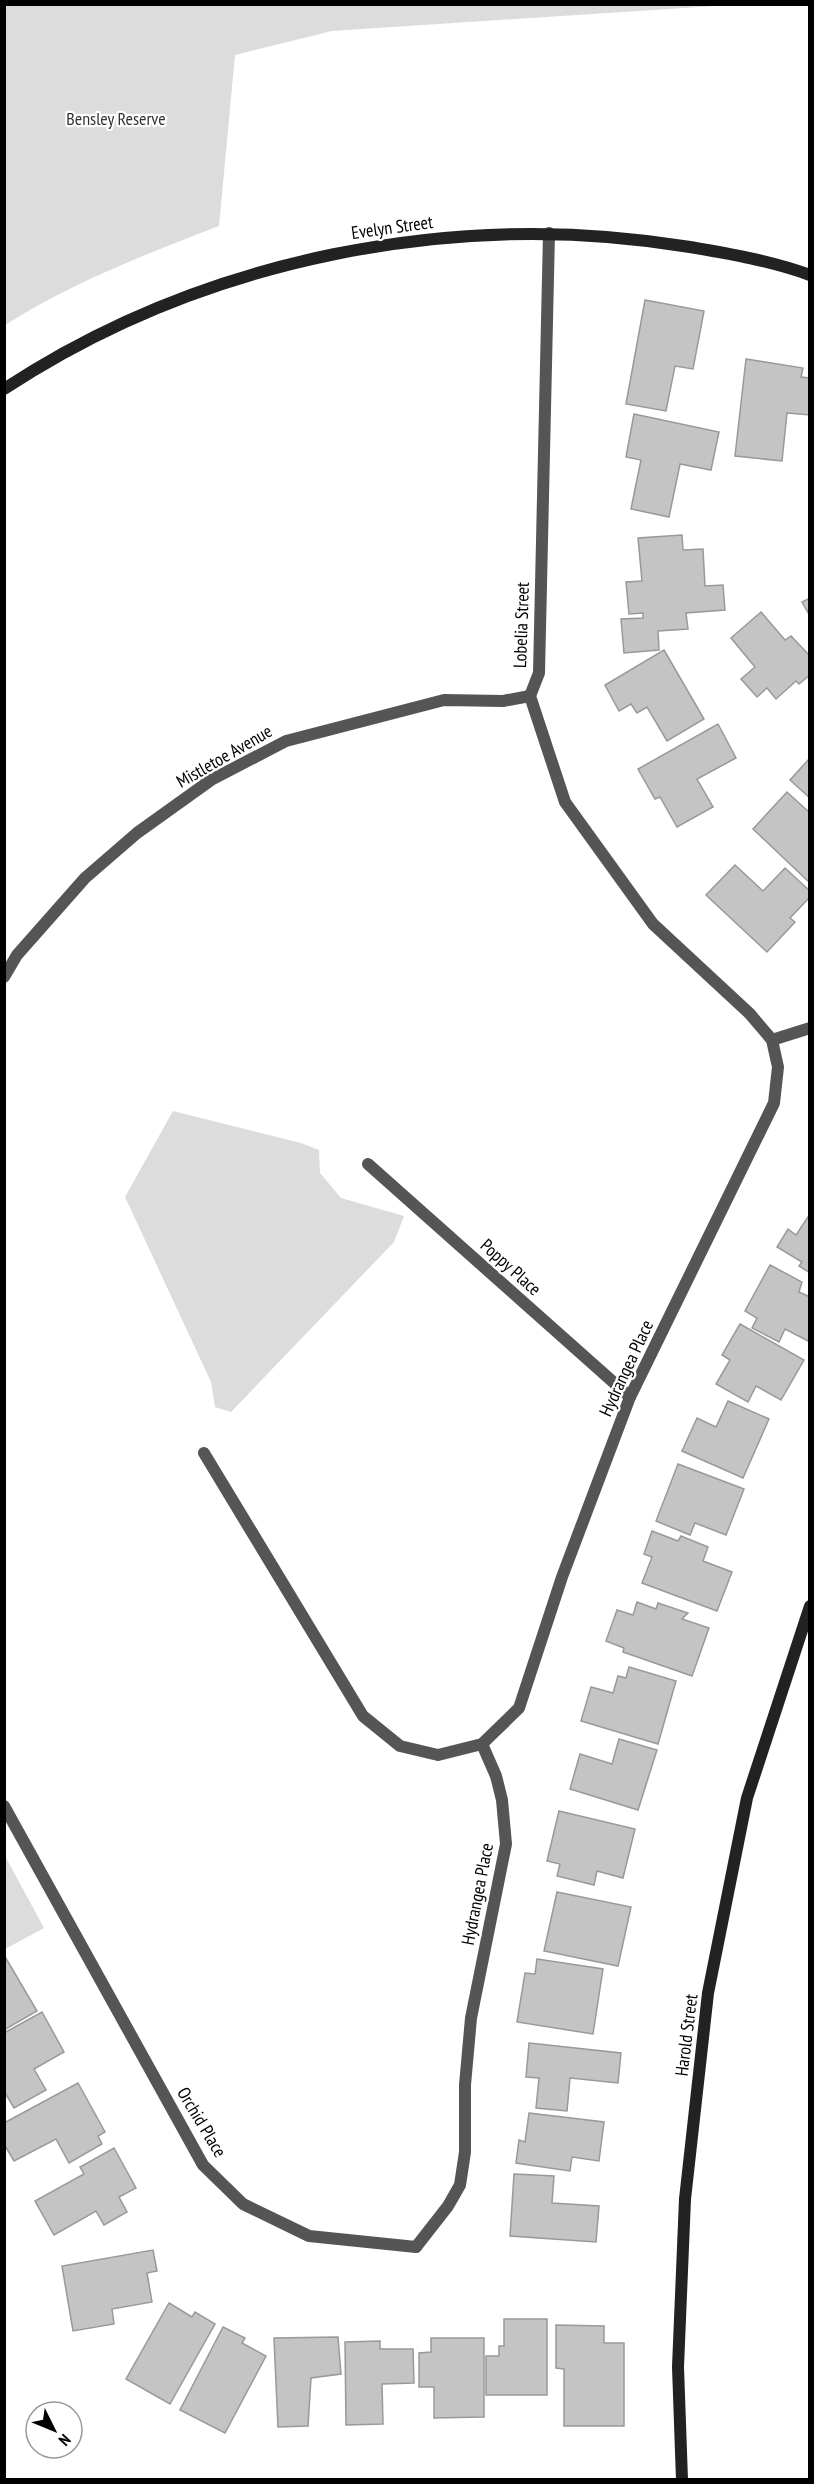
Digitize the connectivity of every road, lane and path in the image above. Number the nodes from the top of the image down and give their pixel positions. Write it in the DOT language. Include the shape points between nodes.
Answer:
graph roads {
  1 [pos="549,233"];
  2 [pos="810,275"];
  3 [pos="4,389"];
  4 [pos="530,696"];
  5 [pos="4,977"];
  6 [pos="810,1028"];
  7 [pos="772,1040"];
  8 [pos="368,1164"];
  9 [pos="630,1397"];
  10 [pos="204,1453"];
  11 [pos="810,1606"];
  12 [pos="482,1743"];
  13 [pos="4,1806"];
  14 [pos="471,2018"];
  15 [pos="682,2480"];
  1 -- 2 [label="main road, Evelyn Street" via="642,239 738,255"];
  1 -- 3 [label="main road, Evelyn Street" via="397,242 280,267 116,327"];
  1 -- 4 [label="street, Lobelia Street" via="539,673"];
  4 -- 5 [label="street, Mistletoe Avenue" via="503,701 444,700 286,741 211,780 137,833 85,878 17,956"];
  4 -- 7 [label="street" via="566,801 653,924 750,1014"];
  6 -- 7 [label="street"];
  7 -- 9 [label="street, Hydrangea Place" via="778,1067 774,1103"];
  8 -- 9 [label="street, Poppy Place"];
  9 -- 12 [label="street, Hydrangea Place" via="562,1577 519,1708"];
  10 -- 12 [label="street, Hydrangea Place" via="363,1716 400,1746 438,1755"];
  11 -- 15 [label="main road, Harold Street" via="747,1798 708,1993 685,2199 678,2367"];
  12 -- 14 [label="street, Hydrangea Place" via="502,1800 506,1844"];
  13 -- 14 [label="street, Orchid Place" via="203,2165 243,2204 309,2236 416,2247 448,2206 460,2185 465,2152"];
}
